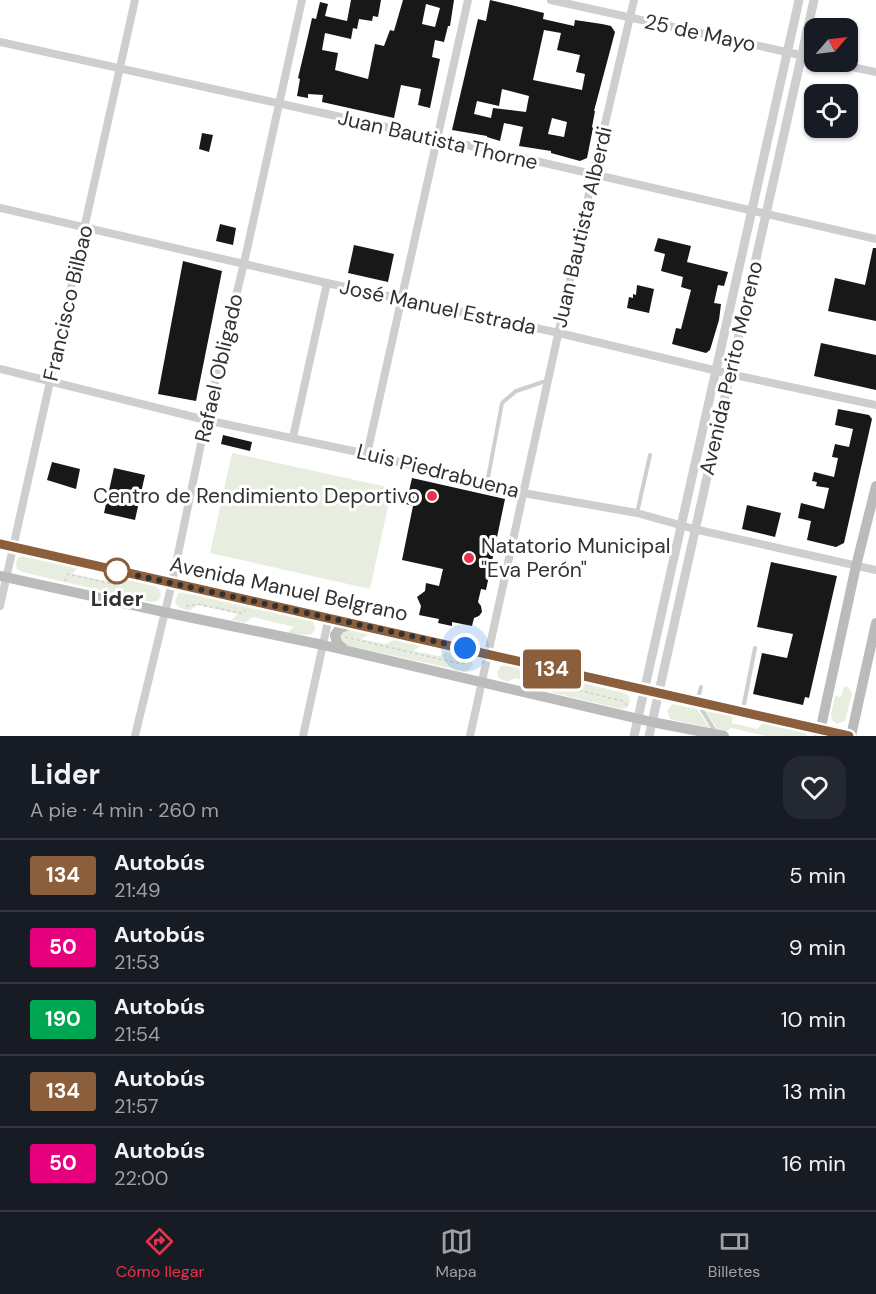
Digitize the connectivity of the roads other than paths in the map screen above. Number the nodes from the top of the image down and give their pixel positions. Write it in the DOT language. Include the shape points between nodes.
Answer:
graph roads {
  1 [pos="135,0"];
  2 [pos="302,0"];
  3 [pos="468,0"];
  4 [pos="551,0"];
  5 [pos="634,0"];
  6 [pos="799,0"];
  7 [pos="814,0"];
  8 [pos="631,18"];
  9 [pos="0,42"];
  10 [pos="787,52"];
  11 [pos="801,56"];
  12 [pos="804,56"];
  13 [pos="858,68"];
  14 [pos="120,69"];
  15 [pos="876,72"];
  16 [pos="279,104"];
  17 [pos="436,138"];
  18 [pos="593,175"];
  19 [pos="0,208"];
  20 [pos="753,211"];
  21 [pos="766,214"];
  22 [pos="85,227"];
  23 [pos="876,239"];
  24 [pos="244,263"];
  25 [pos="327,283"];
  26 [pos="402,298"];
  27 [pos="559,333"];
  28 [pos="0,369"];
  29 [pos="716,371"];
  30 [pos="730,374"];
  31 [pos="50,380"];
  32 [pos="547,381"];
  33 [pos="876,405"];
  34 [pos="206,420"];
  35 [pos="293,437"];
  36 [pos="367,454"];
  37 [pos="650,455"];
  38 [pos="487,483"];
  39 [pos="876,486"];
  40 [pos="523,493"];
  41 [pos="637,513"];
  42 [pos="680,526"];
  43 [pos="694,529"];
  44 [pos="0,544"];
  45 [pos="13,547"];
  46 [pos="856,566"];
  47 [pos="876,570"];
  48 [pos="3,576"];
  49 [pos="172,583"];
  50 [pos="0,606"];
  51 [pos="164,612"];
  52 [pos="329,617"];
  53 [pos="355,623"];
  54 [pos="876,623"];
  55 [pos="323,645"];
  56 [pos="755,648"];
  57 [pos="347,651"];
  58 [pos="488,653"];
  59 [pos="482,683"];
  60 [pos="701,687"];
  61 [pos="644,691"];
  62 [pos="658,693"];
  63 [pos="697,702"];
  64 [pos="743,712"];
  65 [pos="638,718"];
  66 [pos="652,722"];
  67 [pos="820,733"];
  68 [pos="721,735"];
  69 [pos="135,736"];
  70 [pos="303,736"];
  71 [pos="470,736"];
  72 [pos="634,736"];
  73 [pos="649,736"];
  74 [pos="850,736"];
  1 -- 14 [label="street, Francisco Bilbao"];
  2 -- 16 [label="street, Rafael Obligado"];
  3 -- 17 [label="street"];
  4 -- 8 [label="street, 25 de Mayo"];
  5 -- 8 [label="street, Juan Bautista Alberdi"];
  6 -- 10 [label="street, Avenida Perito Moreno"];
  7 -- 11 [label="street, Avenida Perito Moreno"];
  8 -- 10 [label="street, 25 de Mayo"];
  8 -- 18 [label="street, Juan Bautista Alberdi"];
  9 -- 14 [label="street, Juan Bautista Thorne"];
  10 -- 11 [label="street, 25 de Mayo"];
  10 -- 20 [label="street, Avenida Perito Moreno"];
  11 -- 12 [label="street, 25 de Mayo"];
  11 -- 21 [label="street, Avenida Perito Moreno"];
  13 -- 15 [label="street"];
  14 -- 16 [label="street, Juan Bautista Thorne"];
  14 -- 22 [label="street, Francisco Bilbao"];
  16 -- 17 [label="street, Juan Bautista Thorne"];
  16 -- 24 [label="street, Rafael Obligado"];
  17 -- 18 [label="street, Juan Bautista Thorne"];
  17 -- 26 [label="street"];
  18 -- 20 [label="street, Juan Bautista Thorne"];
  18 -- 27 [label="street, Juan Bautista Alberdi"];
  19 -- 22 [label="street, José Manuel Estrada"];
  20 -- 21 [label="street, Juan Bautista Thorne"];
  20 -- 29 [label="street, Avenida Perito Moreno"];
  21 -- 23 [label="street, Juan Bautista Thorne"];
  21 -- 30 [label="street, Avenida Perito Moreno"];
  22 -- 24 [label="street, José Manuel Estrada"];
  22 -- 31 [label="street, Francisco Bilbao"];
  24 -- 25 [label="street, José Manuel Estrada"];
  24 -- 34 [label="street, Rafael Obligado"];
  25 -- 26 [label="street, José Manuel Estrada"];
  25 -- 35 [label="street"];
  26 -- 27 [label="street, José Manuel Estrada"];
  26 -- 36 [label="street"];
  27 -- 29 [label="street, José Manuel Estrada"];
  27 -- 32 [label="street, Juan Bautista Alberdi"];
  28 -- 31 [label="street, Luis Piedrabuena"];
  29 -- 30 [label="street, José Manuel Estrada"];
  29 -- 42 [label="street, Avenida Perito Moreno"];
  30 -- 33 [label="street, José Manuel Estrada"];
  30 -- 43 [label="street, Avenida Perito Moreno"];
  31 -- 34 [label="street, Luis Piedrabuena"];
  31 -- 45 [label="street, Francisco Bilbao"];
  32 -- 38 [label="lane" via="516,391 502,403"];
  32 -- 40 [label="street, Juan Bautista Alberdi"];
  34 -- 35 [label="street, Luis Piedrabuena"];
  34 -- 49 [label="street, Rafael Obligado"];
  35 -- 36 [label="street, Luis Piedrabuena"];
  36 -- 38 [label="street, Luis Piedrabuena"];
  37 -- 41 [label="lane"];
  38 -- 40 [label="street, Luis Piedrabuena"];
  39 -- 46 [label="main road"];
  40 -- 41 [label="street, Luis Piedrabuena"];
  40 -- 58 [label="street, Juan Bautista Alberdi"];
  41 -- 42 [label="street, Luis Piedrabuena"];
  42 -- 43 [label="street, Luis Piedrabuena"];
  42 -- 61 [label="street, Avenida Perito Moreno"];
  43 -- 46 [label="street, Luis Piedrabuena"];
  43 -- 62 [label="street, Avenida Perito Moreno"];
  44 -- 45 [label="main road, Avenida Manuel Belgrano"];
  45 -- 48 [label="street, Francisco Bilbao"];
  45 -- 49 [label="main road, Avenida Manuel Belgrano"];
  46 -- 47 [label="street, Luis Piedrabuena"];
  46 -- 67 [label="main road"];
  48 -- 50 [label="street, Francisco Bilbao"];
  48 -- 51 [label="main road"];
  49 -- 51 [label="street, Rafael Obligado"];
  49 -- 52 [label="main road, Avenida Manuel Belgrano"];
  51 -- 55 [label="main road"];
  51 -- 69 [label="street, Rafael Obligado"];
  52 -- 53 [label="main road, Avenida Manuel Belgrano"];
  52 -- 55 [label="street"];
  53 -- 57 [label="main road" via="340,628 335,635 336,643"];
  53 -- 58 [label="main road, Avenida Manuel Belgrano"];
  54 -- 74 [label="main road"];
  55 -- 57 [label="main road"];
  55 -- 70 [label="street"];
  56 -- 64 [label="lane"];
  57 -- 59 [label="main road"];
  58 -- 59 [label="street, Juan Bautista Alberdi"];
  58 -- 61 [label="main road, Avenida Manuel Belgrano"];
  59 -- 65 [label="main road"];
  59 -- 71 [label="street, Juan Bautista Alberdi"];
  60 -- 63 [label="lane"];
  61 -- 62 [label="main road, Avenida Manuel Belgrano"];
  61 -- 65 [label="street, Avenida Perito Moreno"];
  62 -- 63 [label="main road, Avenida Manuel Belgrano"];
  62 -- 66 [label="street, Avenida Perito Moreno"];
  63 -- 64 [label="main road, Avenida Manuel Belgrano"];
  63 -- 68 [label="lane"];
  64 -- 67 [label="main road, Avenida Manuel Belgrano"];
  65 -- 66 [label="main road"];
  65 -- 72 [label="street, Avenida Perito Moreno"];
  66 -- 68 [label="main road"];
  66 -- 73 [label="street, Avenida Perito Moreno"];
  67 -- 74 [label="main road, Avenida Manuel Belgrano"];
}
